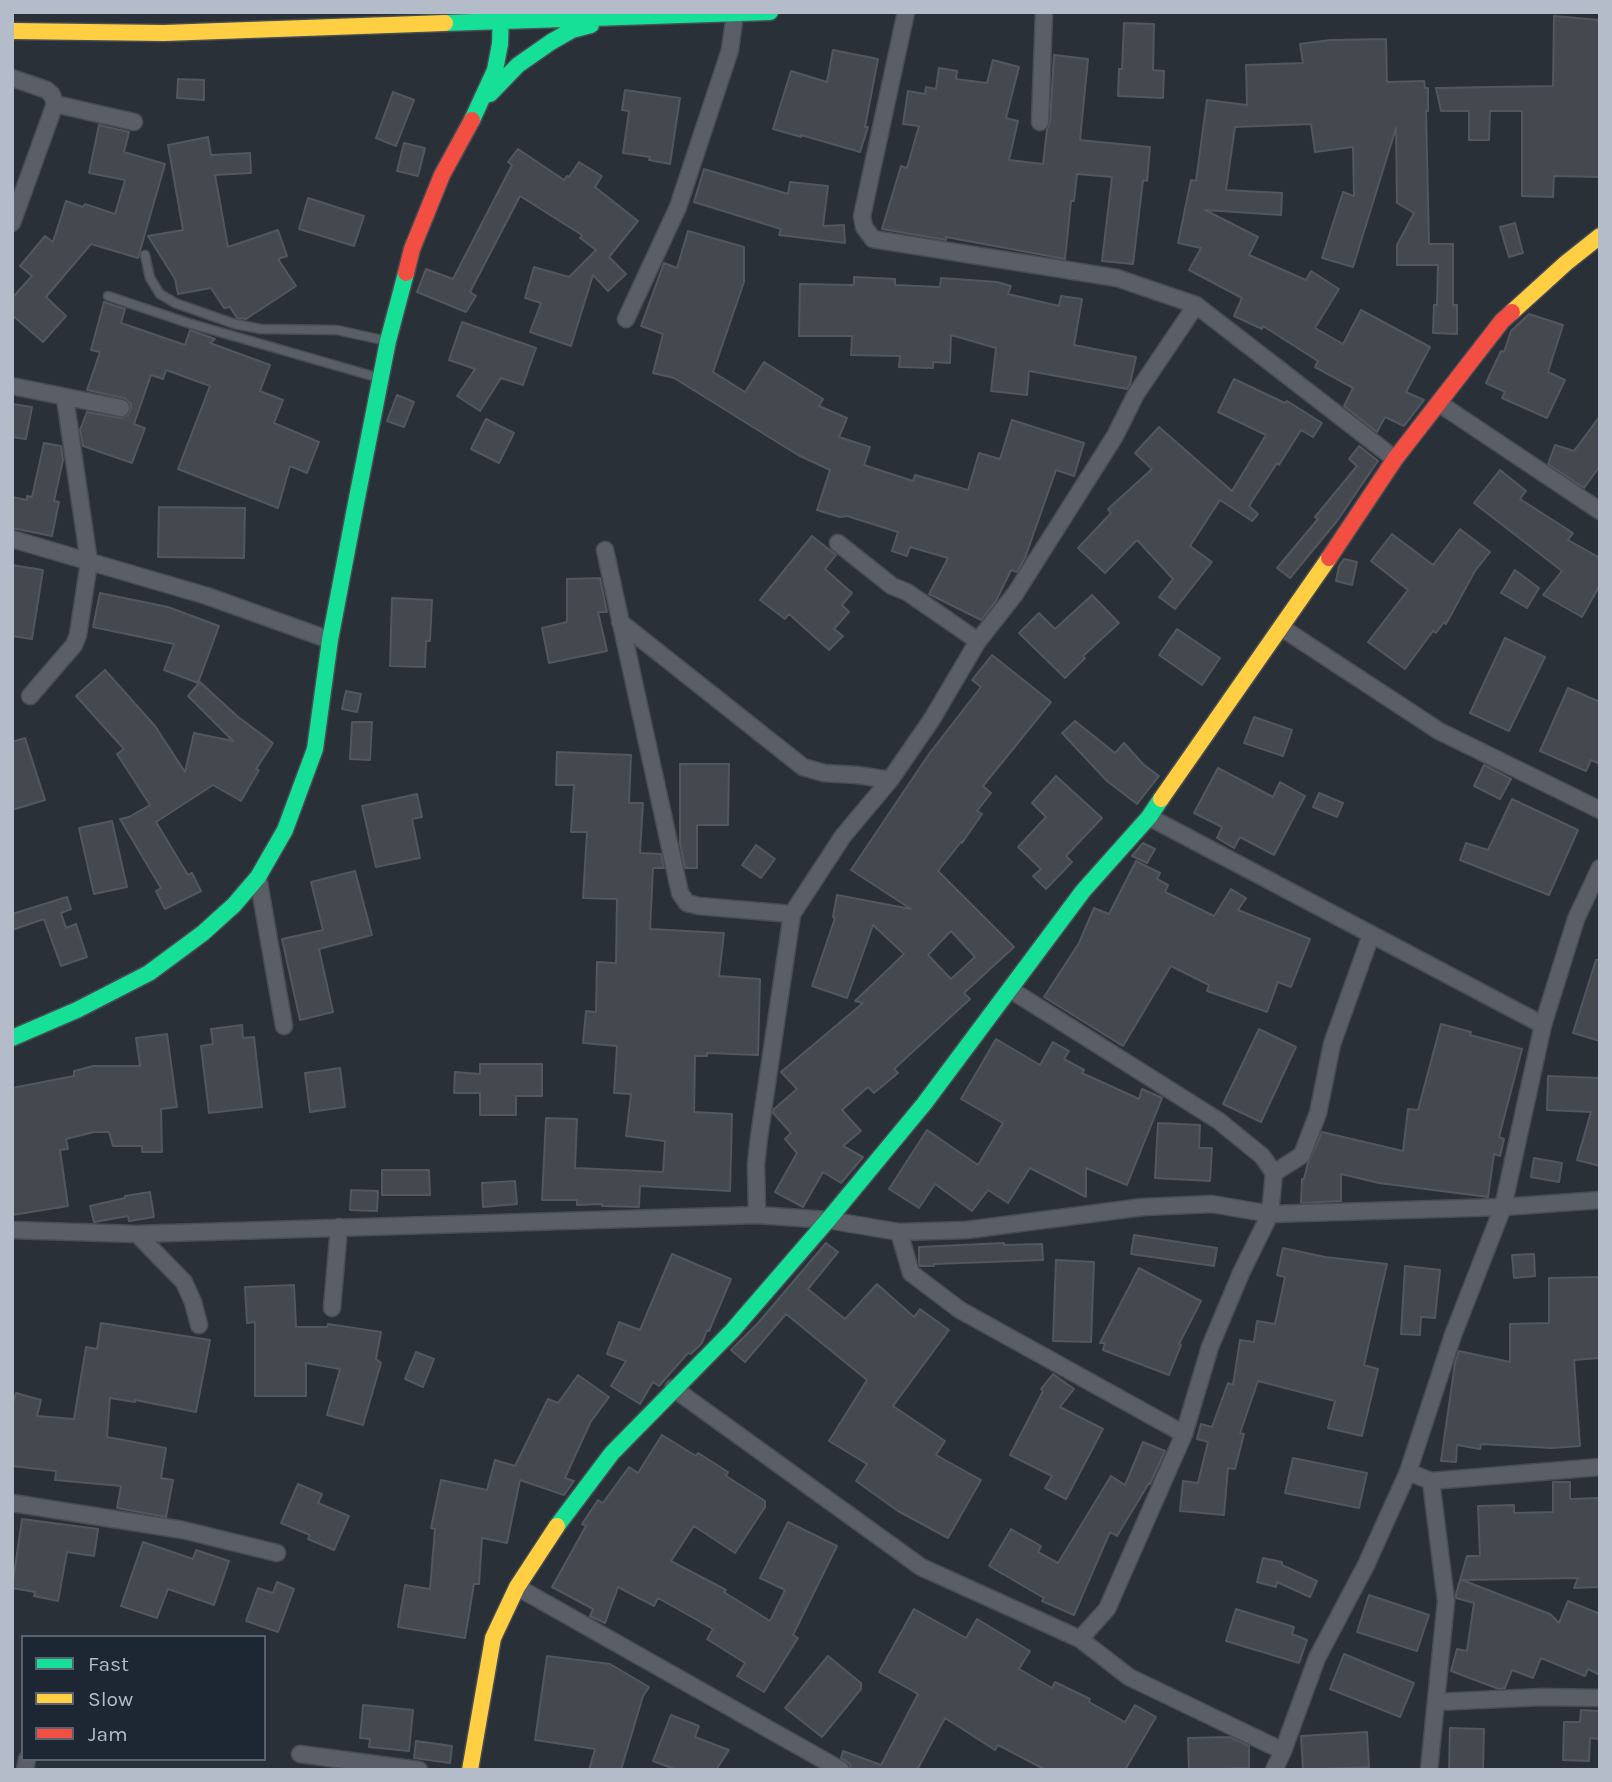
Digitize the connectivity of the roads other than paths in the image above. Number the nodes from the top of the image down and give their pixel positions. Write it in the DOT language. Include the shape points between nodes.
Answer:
graph roads {
  1 [pos="770,12"];
  2 [pos="906,12"];
  3 [pos="1044,12"];
  4 [pos="735,14"];
  5 [pos="501,17"];
  6 [pos="616,18"];
  7 [pos="12,31"];
  8 [pos="12,78"];
  9 [pos="482,103"];
  10 [pos="55,104"];
  11 [pos="134,122"];
  12 [pos="1040,122"];
  13 [pos="12,223"];
  14 [pos="1600,236"];
  15 [pos="145,255"];
  16 [pos="108,296"];
  17 [pos="1196,305"];
  18 [pos="626,318"];
  19 [pos="388,341"];
  20 [pos="381,378"];
  21 [pos="12,386"];
  22 [pos="65,398"];
  23 [pos="1440,404"];
  24 [pos="121,408"];
  25 [pos="1395,459"];
  26 [pos="1600,511"];
  27 [pos="12,540"];
  28 [pos="838,543"];
  29 [pos="605,551"];
  30 [pos="89,562"];
  31 [pos="620,622"];
  32 [pos="1282,628"];
  33 [pos="330,640"];
  34 [pos="978,641"];
  35 [pos="30,696"];
  36 [pos="890,780"];
  37 [pos="1600,810"];
  38 [pos="1149,817"];
  39 [pos="1600,867"];
  40 [pos="258,877"];
  41 [pos="792,914"];
  42 [pos="1371,935"];
  43 [pos="1011,990"];
  44 [pos="1543,1025"];
  45 [pos="284,1026"];
  46 [pos="12,1038"];
  47 [pos="1274,1173"];
  48 [pos="1600,1200"];
  49 [pos="1503,1207"];
  50 [pos="1270,1214"];
  51 [pos="757,1215"];
  52 [pos="828,1220"];
  53 [pos="339,1227"];
  54 [pos="12,1230"];
  55 [pos="899,1232"];
  56 [pos="137,1234"];
  57 [pos="332,1308"];
  58 [pos="199,1325"];
  59 [pos="673,1388"];
  60 [pos="1184,1433"];
  61 [pos="1600,1467"];
  62 [pos="1408,1472"];
  63 [pos="1431,1481"];
  64 [pos="12,1503"];
  65 [pos="277,1553"];
  66 [pos="517,1587"];
  67 [pos="1080,1639"];
  68 [pos="1600,1698"];
  69 [pos="1436,1702"];
  70 [pos="1283,1751"];
  71 [pos="300,1754"];
  72 [pos="419,1770"];
  73 [pos="470,1770"];
  74 [pos="841,1770"];
  75 [pos="1274,1770"];
  76 [pos="1429,1770"];
  1 -- 4 [label="main road"];
  2 -- 17 [label="street" via="862,216 873,239 1117,278"];
  3 -- 12 [label="street"];
  4 -- 6 [label="main road"];
  4 -- 18 [label="street" via="730,50 678,207"];
  5 -- 6 [label="main road"];
  5 -- 7 [label="main road" via="164,33"];
  5 -- 9 [label="main road" via="495,70"];
  6 -- 9 [label="main road" via="572,30 551,42 508,75"];
  8 -- 10 [label="street" via="47,90"];
  9 -- 19 [label="main road" via="442,175 412,249"];
  10 -- 11 [label="street"];
  10 -- 13 [label="street"];
  14 -- 23 [label="main road" via="1502,321"];
  15 -- 19 [label="lane" via="150,278 160,294 175,303 261,329 337,330"];
  16 -- 20 [label="lane"];
  17 -- 25 [label="street"];
  17 -- 34 [label="street" via="1136,394 1115,436 1015,594"];
  19 -- 20 [label="main road"];
  20 -- 33 [label="main road"];
  21 -- 22 [label="street"];
  22 -- 24 [label="street"];
  22 -- 30 [label="street"];
  23 -- 25 [label="main road"];
  23 -- 26 [label="street"];
  25 -- 32 [label="main road"];
  27 -- 30 [label="street"];
  28 -- 34 [label="street" via="892,586"];
  29 -- 31 [label="street"];
  30 -- 33 [label="street" via="207,596"];
  30 -- 35 [label="street" via="74,645"];
  31 -- 36 [label="street" via="803,767"];
  31 -- 41 [label="street" via="680,892 687,903 699,906"];
  32 -- 37 [label="street" via="1439,731"];
  32 -- 38 [label="main road"];
  33 -- 40 [label="main road" via="315,749 285,830"];
  34 -- 36 [label="street"];
  36 -- 41 [label="street" via="844,835"];
  38 -- 42 [label="street"];
  38 -- 43 [label="main road" via="1083,891"];
  39 -- 44 [label="street" via="1576,919"];
  40 -- 45 [label="street"];
  40 -- 46 [label="main road" via="202,933 149,972"];
  41 -- 51 [label="street" via="759,1137"];
  42 -- 44 [label="street"];
  42 -- 47 [label="street" via="1332,1044 1318,1113 1302,1155"];
  43 -- 47 [label="street" via="1219,1121 1262,1156"];
  43 -- 52 [label="main road"];
  44 -- 49 [label="street"];
  47 -- 50 [label="street"];
  48 -- 49 [label="street"];
  49 -- 50 [label="street"];
  49 -- 62 [label="street" via="1453,1335"];
  50 -- 55 [label="street" via="1212,1203 1143,1207 967,1230"];
  50 -- 60 [label="street" via="1210,1347"];
  51 -- 52 [label="street"];
  51 -- 53 [label="street"];
  52 -- 55 [label="street"];
  52 -- 59 [label="main road" via="732,1331"];
  53 -- 56 [label="street"];
  53 -- 57 [label="street"];
  54 -- 56 [label="street"];
  55 -- 60 [label="street" via="911,1273 960,1310"];
  56 -- 58 [label="street" via="184,1282"];
  59 -- 66 [label="main road" via="612,1453"];
  59 -- 67 [label="street" via="921,1567"];
  60 -- 67 [label="street" via="1107,1609"];
  61 -- 63 [label="street"];
  62 -- 63 [label="street"];
  62 -- 70 [label="street" via="1317,1658"];
  63 -- 69 [label="street" via="1446,1601"];
  64 -- 65 [label="street" via="183,1530"];
  66 -- 73 [label="main road" via="493,1638"];
  66 -- 74 [label="street"];
  67 -- 70 [label="street" via="1129,1677"];
  68 -- 69 [label="street"];
  69 -- 76 [label="street"];
  70 -- 75 [label="street"];
  71 -- 72 [label="street"];
}
